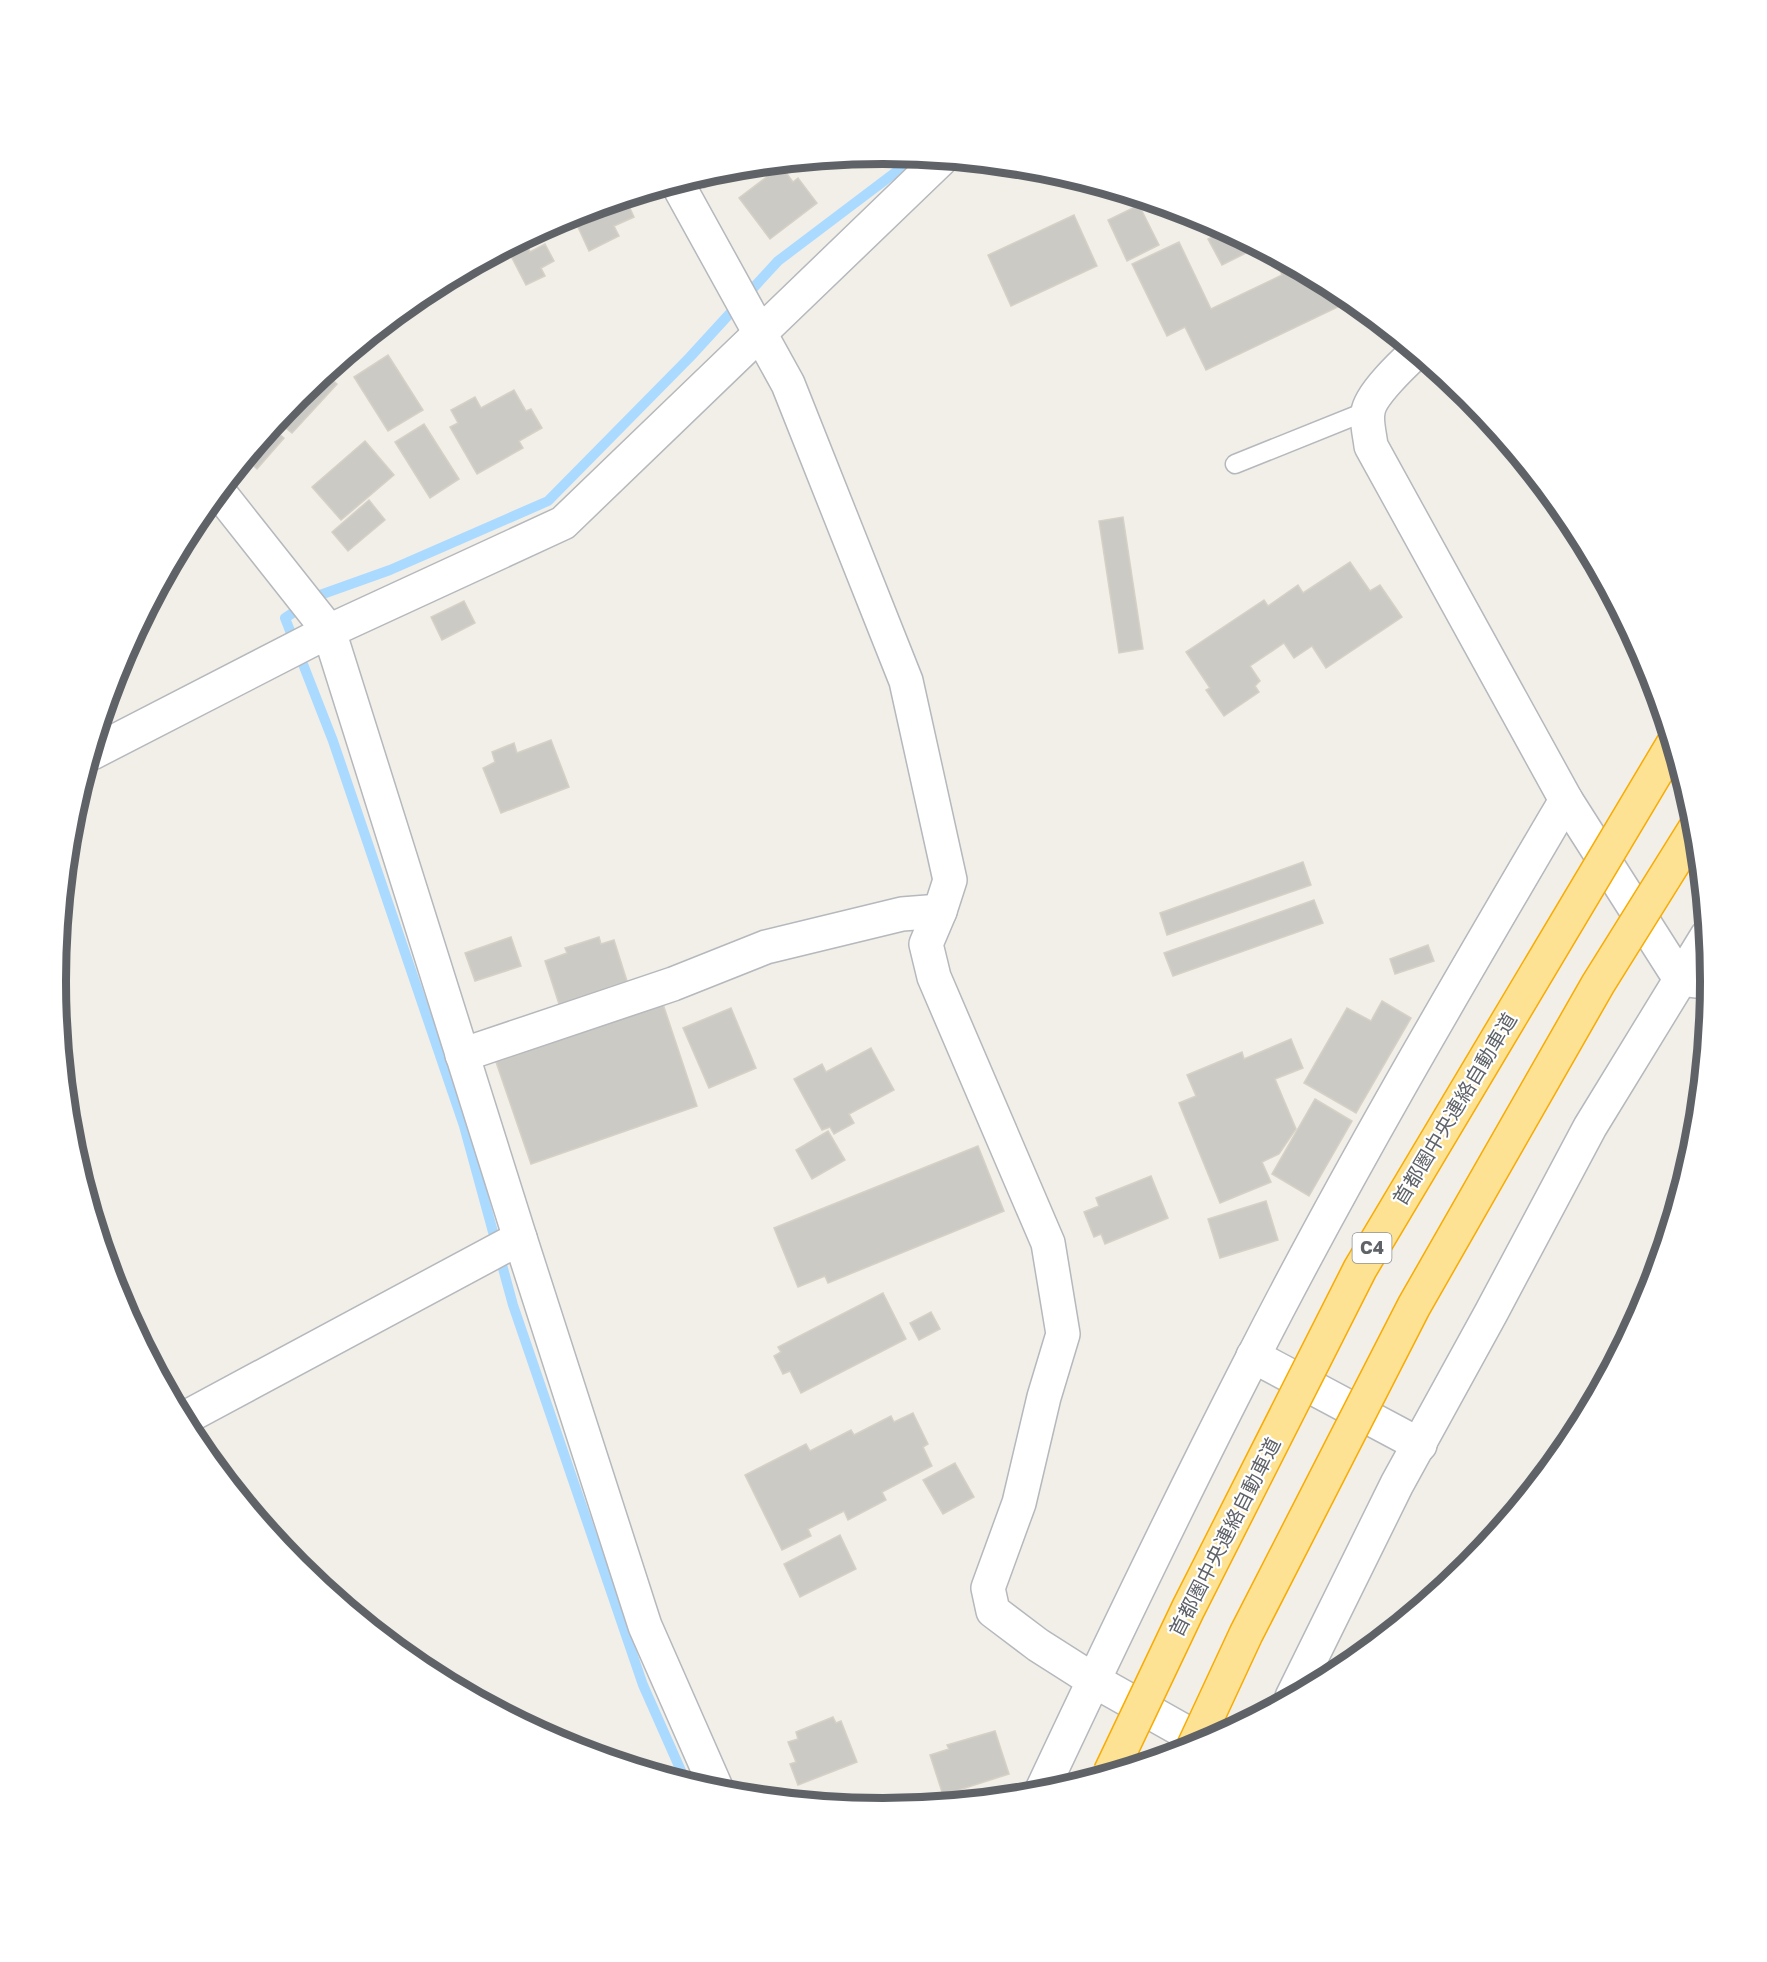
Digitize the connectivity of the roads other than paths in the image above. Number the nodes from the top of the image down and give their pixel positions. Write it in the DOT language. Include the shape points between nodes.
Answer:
graph roads {
  1 [pos="935,165"];
  2 [pos="680,189"];
  3 [pos="759,334"];
  4 [pos="1411,356"];
  5 [pos="1368,411"];
  6 [pos="1235,464"];
  7 [pos="224,498"];
  8 [pos="329,631"];
  9 [pos="100,749"];
  10 [pos="1668,751"];
  11 [pos="1566,800"];
  12 [pos="1688,840"];
  13 [pos="940,911"];
  14 [pos="1700,963"];
  15 [pos="1696,981"];
  16 [pos="462,1055"];
  17 [pos="520,1238"];
  18 [pos="1253,1356"];
  19 [pos="191,1415"];
  20 [pos="1420,1445"];
  21 [pos="1094,1680"];
  22 [pos="1298,1686"];
  23 [pos="1199,1735"];
  24 [pos="1194,1737"];
  25 [pos="1114,1765"];
  26 [pos="713,1780"];
  27 [pos="1045,1782"];
  1 -- 3 [label="street"];
  2 -- 3 [label="street"];
  3 -- 8 [label="street" via="563,523"];
  3 -- 13 [label="street" via="788,384 906,681 950,880"];
  4 -- 5 [label="street" via="1398,368"];
  5 -- 6 [label="lane"];
  5 -- 11 [label="street" via="1371,446"];
  7 -- 8 [label="street"];
  8 -- 9 [label="street"];
  8 -- 16 [label="street"];
  10 -- 25 [label="highway, 首都圏中央連絡自動車道 / C4, bridge" via="1360,1269"];
  11 -- 15 [label="street"];
  11 -- 18 [label="street" via="1406,1074"];
  12 -- 23 [label="highway, bridge" via="1598,984 1414,1306 1246,1634"];
  13 -- 16 [label="street" via="902,914 766,947 673,984"];
  13 -- 21 [label="street" via="926,944 934,977 1048,1243 1063,1334 1019,1503 988,1588 993,1611 1038,1646"];
  14 -- 15 [label="street"];
  15 -- 20 [label="street" via="1590,1127"];
  16 -- 17 [label="street"];
  17 -- 19 [label="street"];
  17 -- 26 [label="street" via="645,1626"];
  18 -- 20 [label="street"];
  18 -- 21 [label="street"];
  20 -- 22 [label="street"];
  21 -- 24 [label="street"];
  21 -- 27 [label="street"];
}
